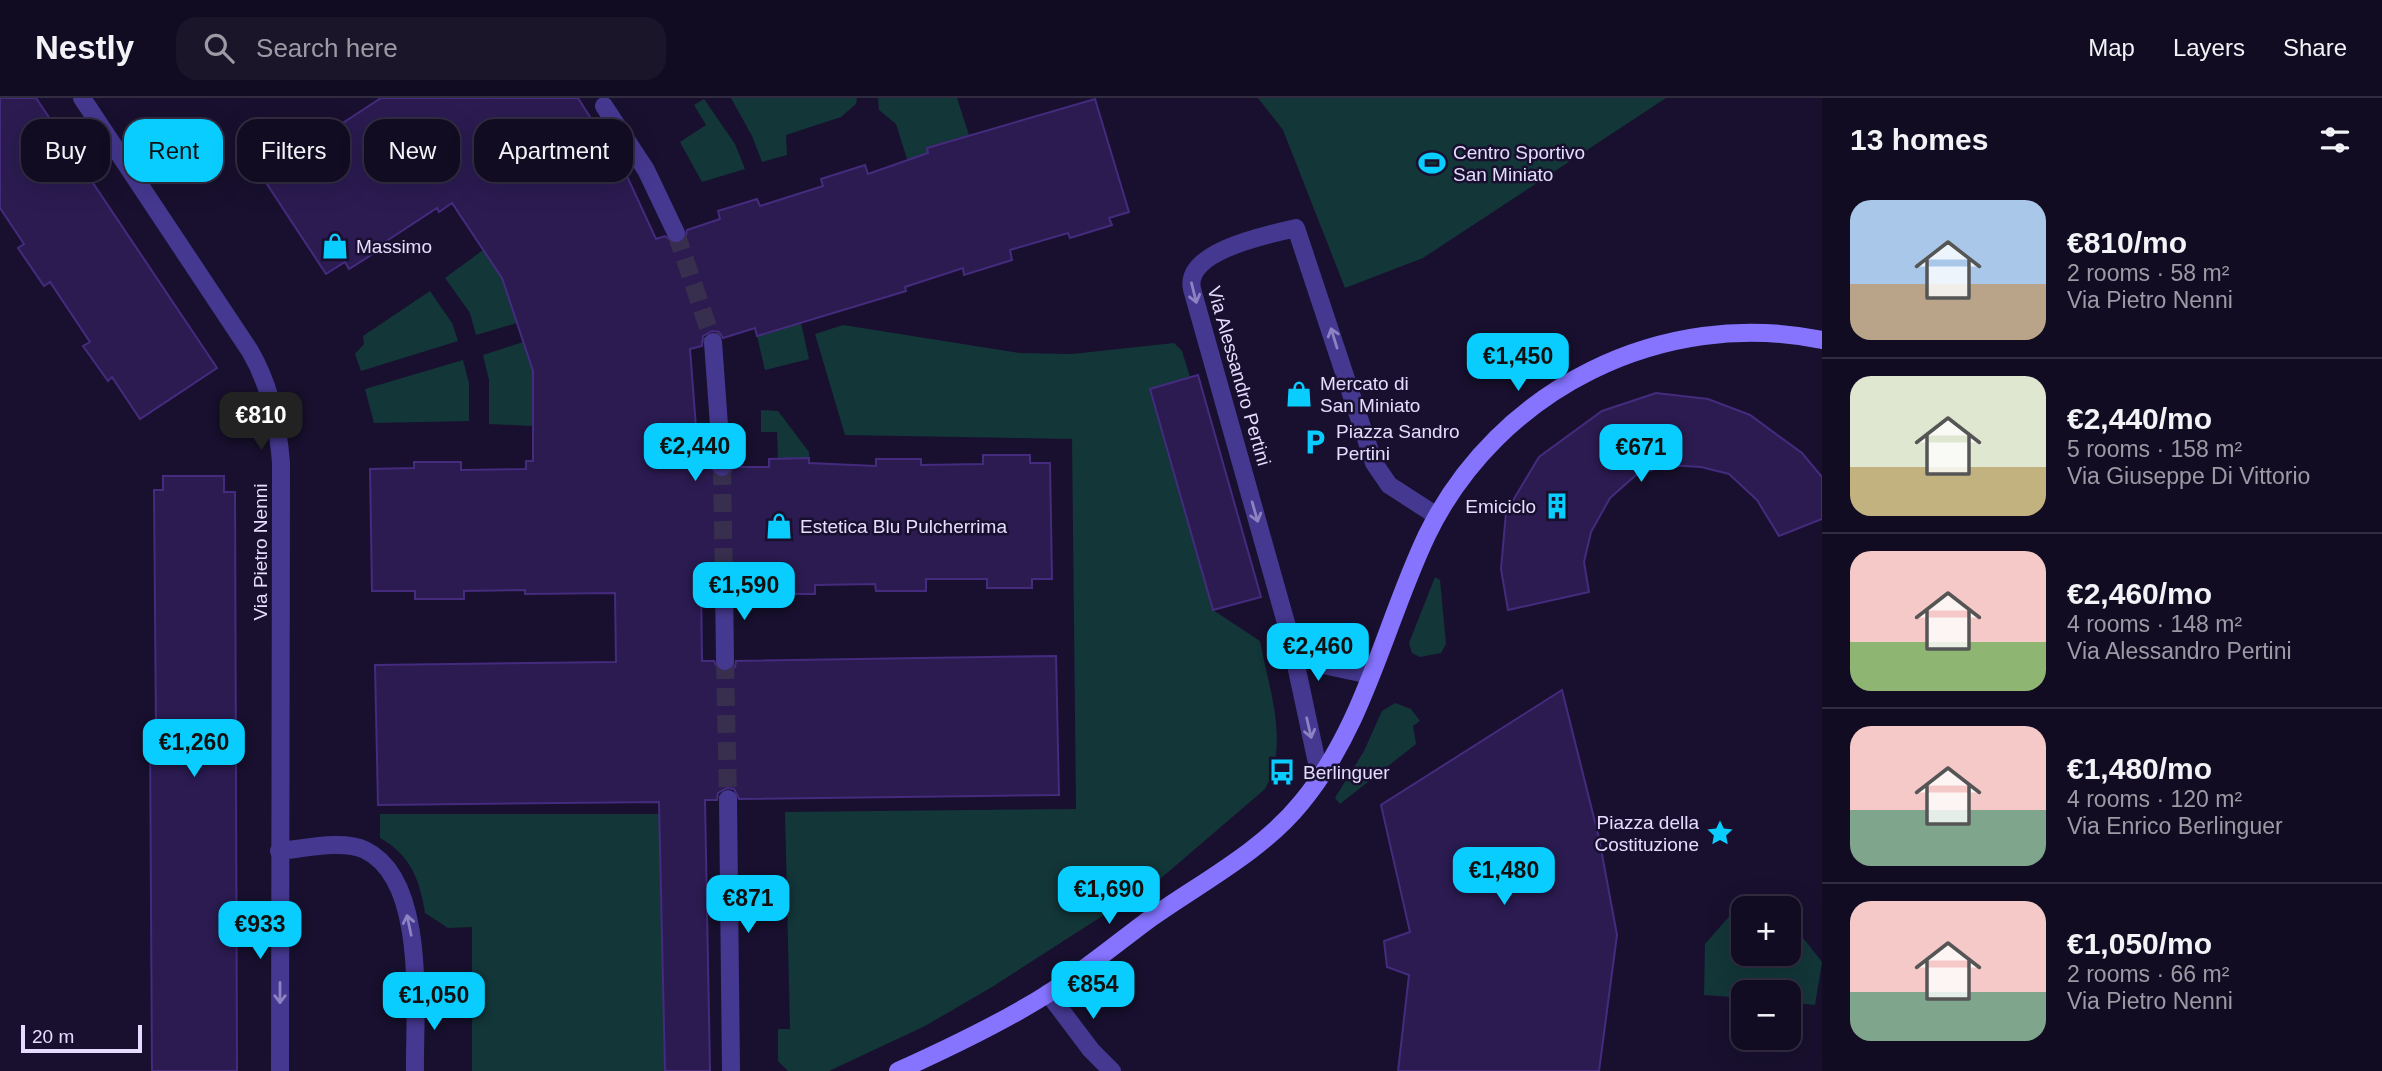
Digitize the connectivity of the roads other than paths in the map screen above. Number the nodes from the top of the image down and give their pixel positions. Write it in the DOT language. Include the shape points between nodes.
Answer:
graph roads {
  1 [pos="82,98"];
  2 [pos="604,106"];
  3 [pos="676,233"];
  4 [pos="1822,340"];
  5 [pos="713,342"];
  6 [pos="723,467"];
  7 [pos="1437,516"];
  8 [pos="724,584"];
  9 [pos="1290,637"];
  10 [pos="725,661"];
  11 [pos="1370,676"];
  12 [pos="1320,777"];
  13 [pos="728,799"];
  14 [pos="279,851"];
  15 [pos="1048,993"];
  16 [pos="280,1071"];
  17 [pos="415,1071"];
  18 [pos="731,1071"];
  19 [pos="898,1071"];
  20 [pos="1112,1071"];
  1 -- 14 [label="street, Via Pietro Nenni" via="250,351 275,418 281,463"];
  2 -- 3 [label="street" via="664,202"];
  4 -- 7 [label="street" via="1770,334 1701,336 1657,345 1595,367 1549,394 1504,430 1466,471"];
  5 -- 6 [label="street"];
  7 -- 9 [label="street, Via Alessandro Pertini, one-way" via="1389,485 1374,463 1296,228 1200,262 1191,275 1192,289"];
  7 -- 11 [label="street"];
  8 -- 10 [label="street"];
  9 -- 11 [label="street" via="1328,666"];
  9 -- 12 [label="street, Via Alessandro Pertini, one-way"];
  11 -- 12 [label="street"];
  12 -- 15 [label="street" via="1275,829"];
  13 -- 18 [label="street"];
  14 -- 16 [label="street, Via Pietro Nenni, one-way"];
  17 -- 14 [label="street, one-way" via="413,946 405,905 391,875 379,860 354,847"];
  15 -- 19 [label="street"];
  15 -- 20 [label="street" via="1091,1051"];
}
